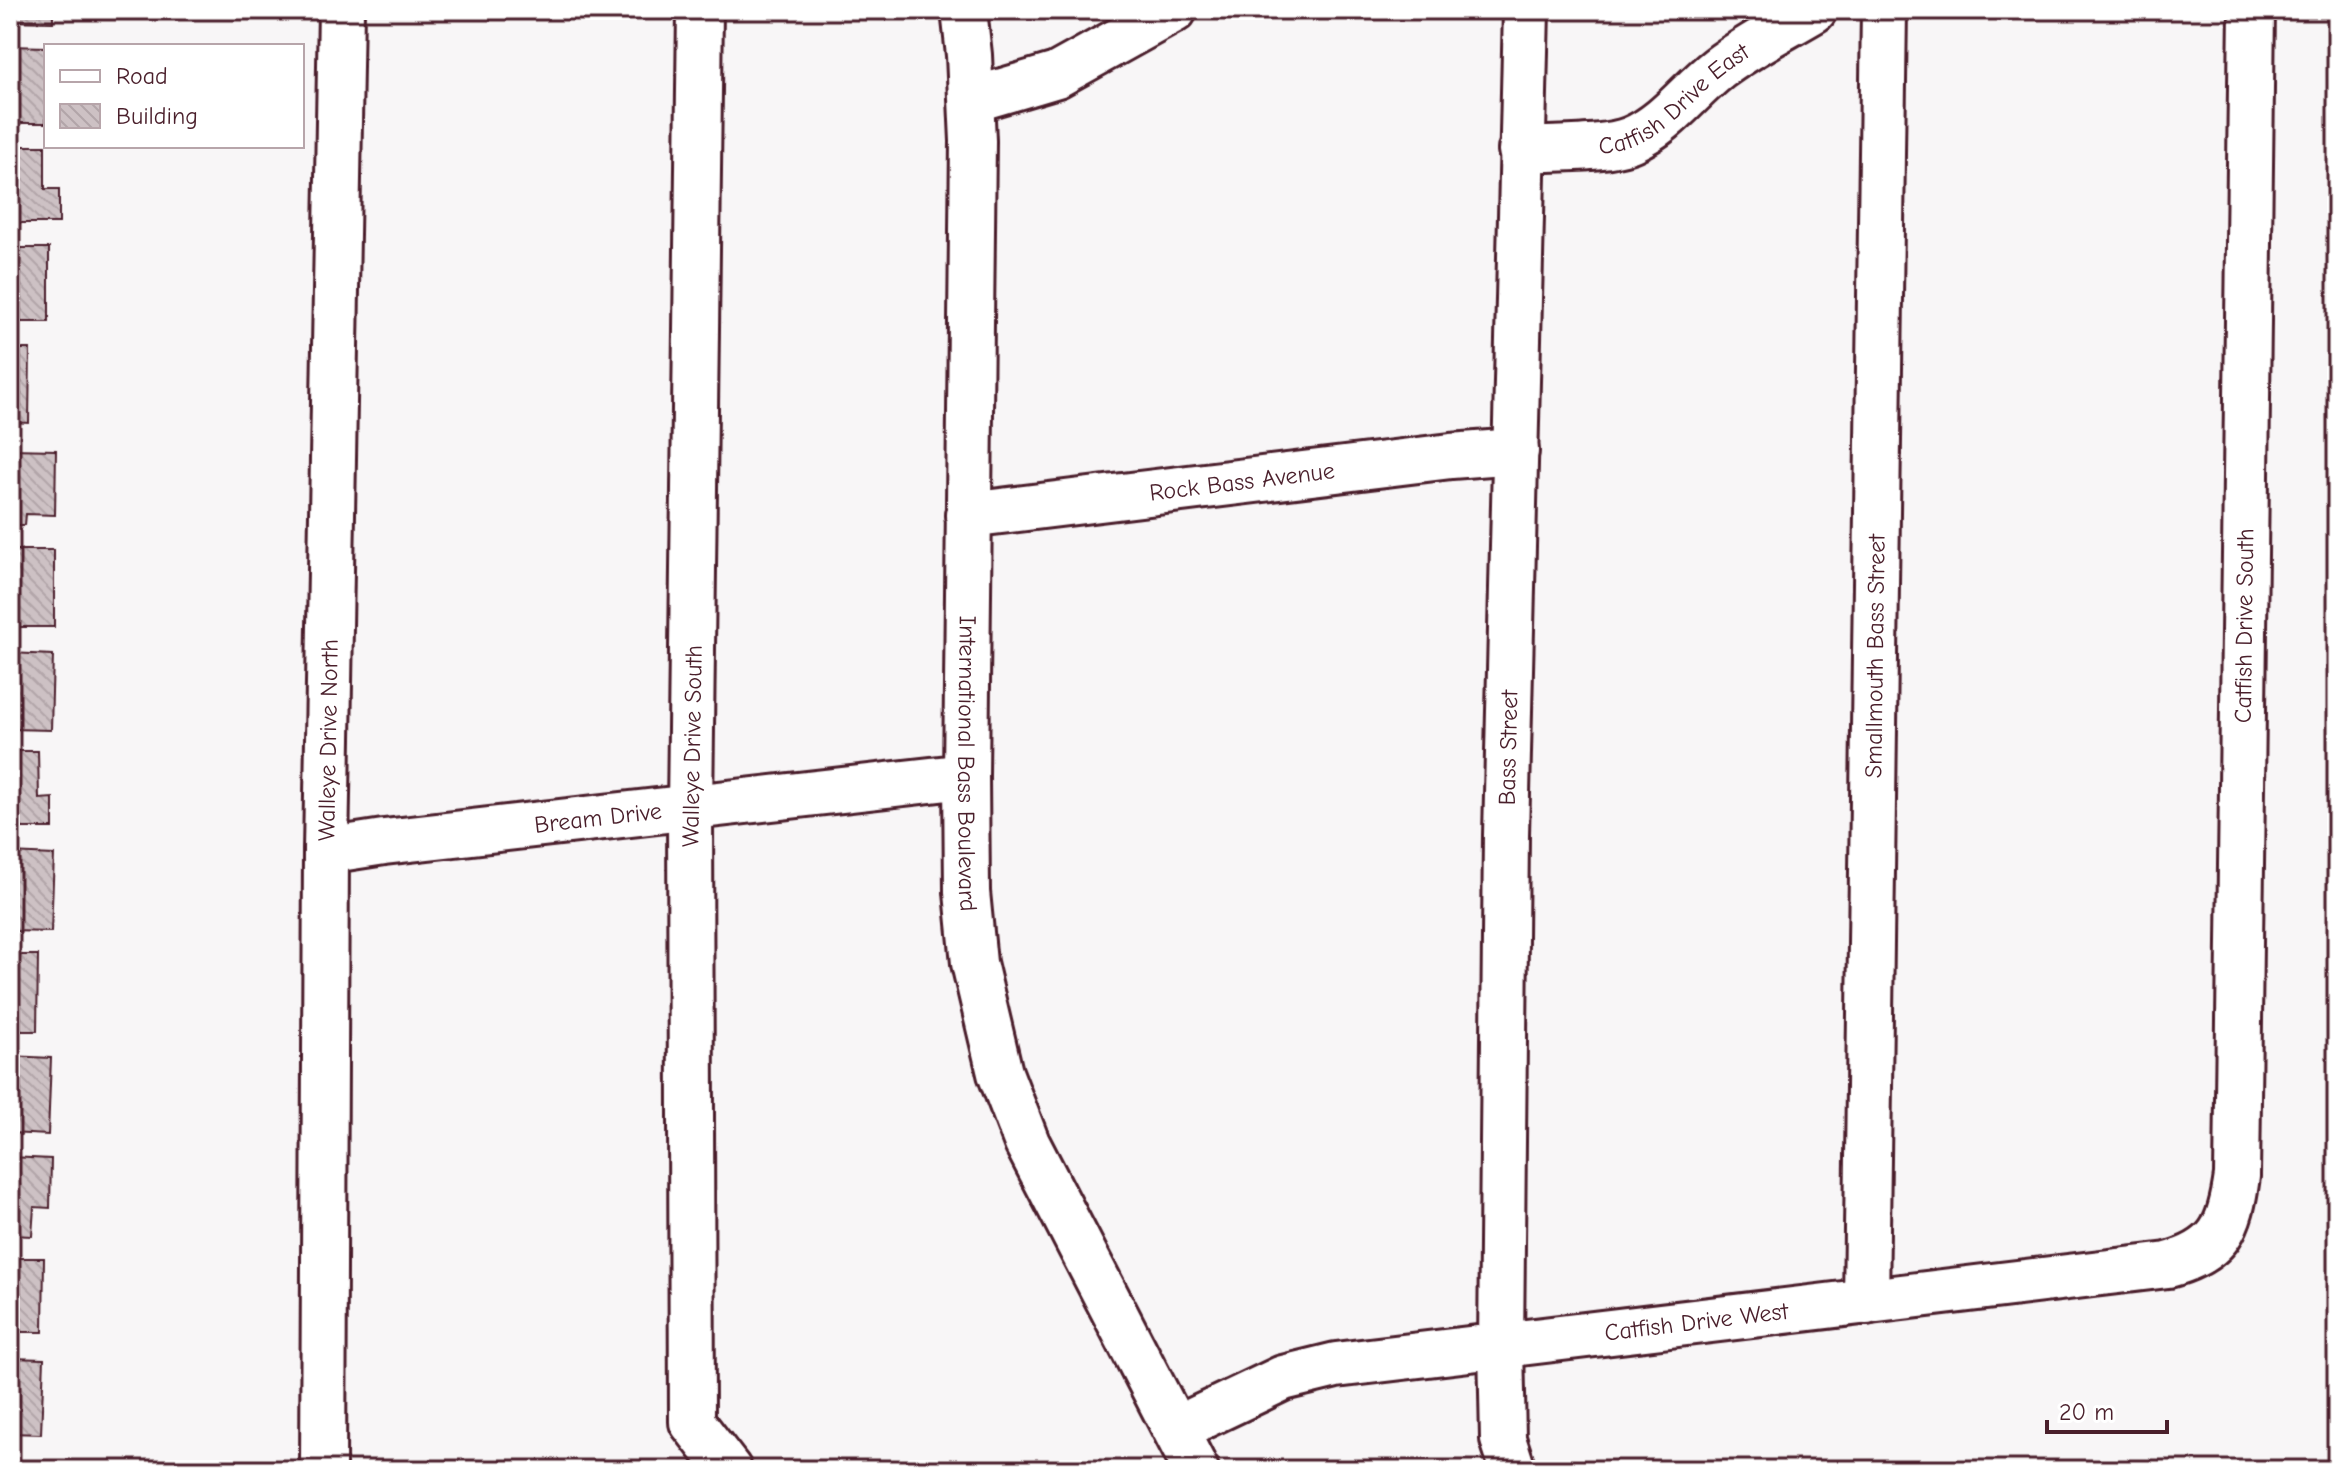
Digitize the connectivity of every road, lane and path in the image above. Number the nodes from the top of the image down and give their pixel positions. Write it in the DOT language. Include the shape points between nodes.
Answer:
graph roads {
  1 [pos="341,10"];
  2 [pos="700,10"];
  3 [pos="964,10"];
  4 [pos="1174,10"];
  5 [pos="1526,10"];
  6 [pos="1814,10"];
  7 [pos="1884,10"];
  8 [pos="2252,10"];
  9 [pos="972,100"];
  10 [pos="1521,150"];
  11 [pos="1516,451"];
  12 [pos="968,515"];
  13 [pos="966,776"];
  14 [pos="690,809"];
  15 [pos="326,851"];
  16 [pos="2218,1237"];
  17 [pos="1866,1302"];
  18 [pos="1501,1346"];
  19 [pos="1176,1429"];
  20 [pos="323,1470"];
  21 [pos="729,1470"];
  22 [pos="1196,1470"];
  23 [pos="1513,1470"];
  1 -- 15 [label="street, Walleye Drive North"];
  2 -- 14 [label="street, Walleye Drive South"];
  3 -- 9 [label="street, International Bass Boulevard"];
  4 -- 9 [label="street" via="1057,75"];
  5 -- 10 [label="street, Bass Street"];
  6 -- 10 [label="street, Catfish Drive East" via="1726,63 1670,115 1631,140"];
  7 -- 17 [label="street, Smallmouth Bass Street"];
  8 -- 16 [label="street, Catfish Drive South" via="2237,1176 2229,1218"];
  9 -- 12 [label="street, International Bass Boulevard"];
  10 -- 11 [label="street, Bass Street"];
  11 -- 12 [label="street, Rock Bass Avenue"];
  11 -- 18 [label="street, Bass Street"];
  12 -- 13 [label="street, International Bass Boulevard"];
  13 -- 14 [label="street, Bream Drive"];
  13 -- 19 [label="street, International Bass Boulevard" via="971,939 1000,1073 1043,1177"];
  14 -- 15 [label="street, Bream Drive"];
  14 -- 21 [label="street, Walleye Drive South" via="692,1422"];
  15 -- 20 [label="street, Walleye Drive North"];
  16 -- 17 [label="street, Catfish Drive West" via="2205,1251 2168,1265"];
  17 -- 18 [label="street, Catfish Drive West"];
  18 -- 19 [label="street, Catfish Drive West" via="1309,1371 1262,1387"];
  18 -- 23 [label="street, Bass Street" via="1503,1439"];
  19 -- 22 [label="street, International Bass Boulevard"];
}
